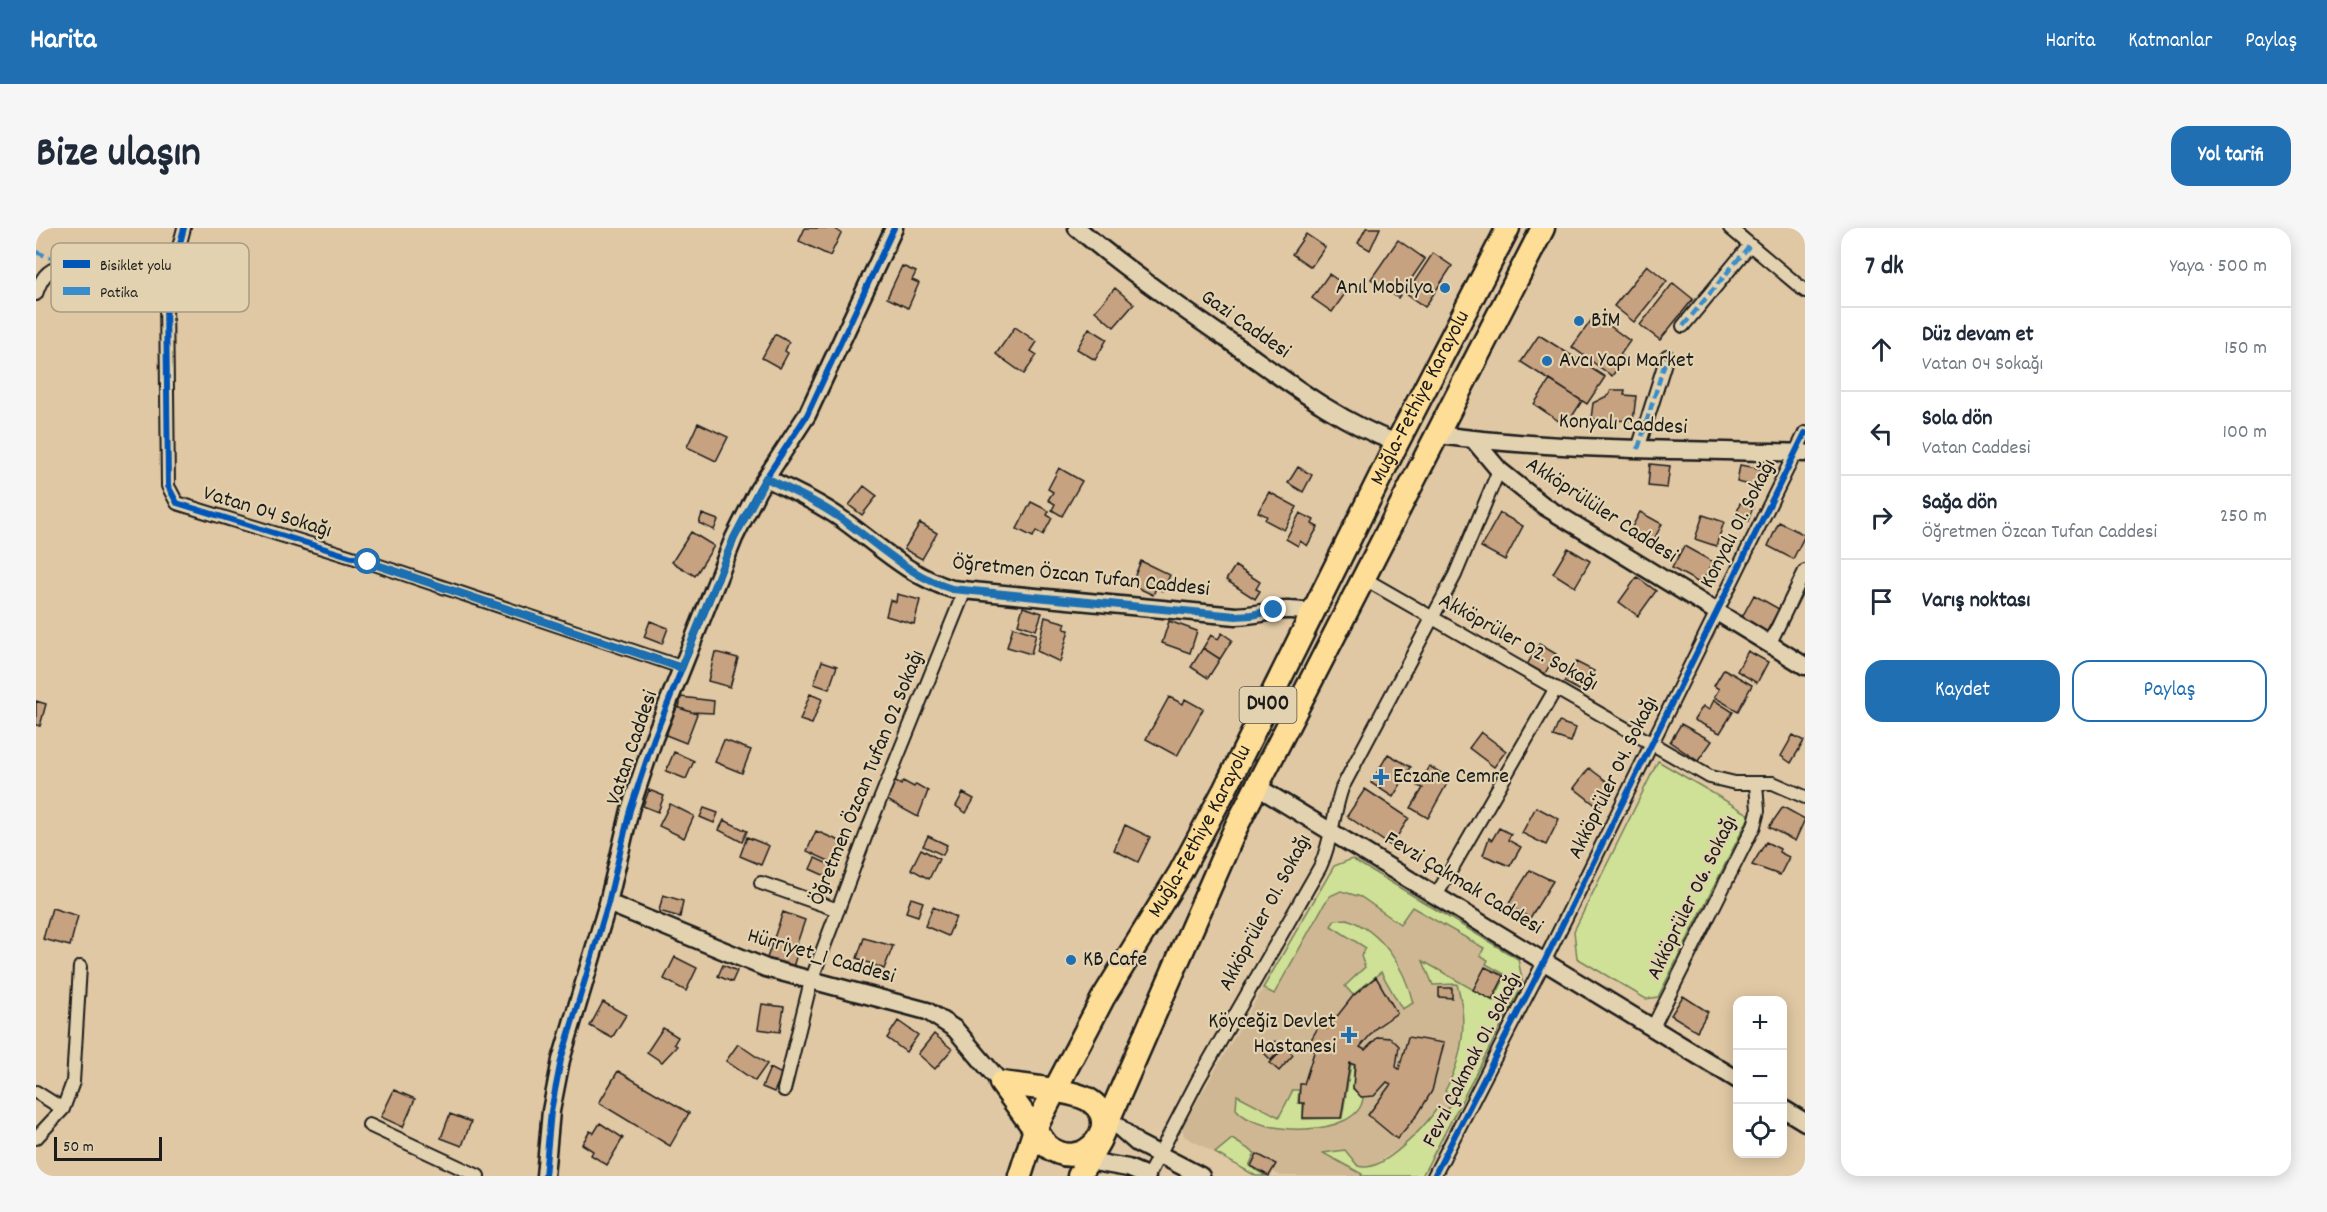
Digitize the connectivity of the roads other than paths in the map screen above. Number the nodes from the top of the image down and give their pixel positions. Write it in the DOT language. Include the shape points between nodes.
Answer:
graph roads {
  1 [pos="184,228"];
  2 [pos="894,228"];
  3 [pos="1077,228"];
  4 [pos="1508,228"];
  5 [pos="1543,228"];
  6 [pos="1730,228"];
  7 [pos="180,243"];
  8 [pos="1750,245"];
  9 [pos="51,269"];
  10 [pos="1805,291"];
  11 [pos="36,294"];
  12 [pos="166,312"];
  13 [pos="1683,326"];
  14 [pos="1667,356"];
  15 [pos="1805,433"];
  16 [pos="1439,435"];
  17 [pos="1473,439"];
  18 [pos="1397,442"];
  19 [pos="1638,449"];
  20 [pos="1800,453"];
  21 [pos="1499,470"];
  22 [pos="766,478"];
  23 [pos="1805,572"];
  24 [pos="1363,578"];
  25 [pos="965,590"];
  26 [pos="1715,612"];
  27 [pos="1314,613"];
  28 [pos="1432,619"];
  29 [pos="1769,645"];
  30 [pos="1805,666"];
  31 [pos="681,668"];
  32 [pos="1556,688"];
  33 [pos="1652,743"];
  34 [pos="1756,784"];
  35 [pos="1256,786"];
  36 [pos="1805,796"];
  37 [pos="1332,831"];
  38 [pos="761,883"];
  39 [pos="1437,894"];
  40 [pos="608,903"];
  41 [pos="838,910"];
  42 [pos="1545,960"];
  43 [pos="80,967"];
  44 [pos="811,981"];
  45 [pos="1653,1027"];
  46 [pos="1733,1077"];
  47 [pos="1001,1083"];
  48 [pos="784,1090"];
  49 [pos="36,1092"];
  50 [pos="63,1109"];
  51 [pos="1787,1111"];
  52 [pos="1103,1113"];
  53 [pos="1049,1114"];
  54 [pos="1805,1122"];
  55 [pos="369,1125"];
  56 [pos="36,1138"];
  57 [pos="1159,1155"];
  58 [pos="1079,1165"];
  59 [pos="478,1176"];
  60 [pos="545,1176"];
  61 [pos="1020,1176"];
  62 [pos="1147,1176"];
  63 [pos="1201,1176"];
  64 [pos="1434,1176"];
  1 -- 7 [label="street, Vatan 04 Sokağı"];
  2 -- 22 [label="street, Vatan Caddesi" via="807,415"];
  3 -- 18 [label="street, Gazi Caddesi" via="1151,286 1318,404 1364,431"];
  4 -- 18 [label="highway, Muğla-Fethiye Karayolu / D400"];
  5 -- 16 [label="highway, Muğla-Fethiye Karayolu / D400"];
  6 -- 8 [label="street"];
  8 -- 10 [label="street"];
  8 -- 13 [label="street"];
  9 -- 11 [label="street"];
  12 -- 31 [label="street, Vatan 04 Sokağı" via="168,486 177,503 368,562"];
  14 -- 19 [label="street"];
  15 -- 20 [label="street, Konyalı 01. Sokağı"];
  16 -- 17 [label="street, Konyalı Caddesi"];
  16 -- 24 [label="highway, Muğla-Fethiye Karayolu / D400"];
  17 -- 19 [label="street, Konyalı Caddesi"];
  17 -- 21 [label="street, Akköprülüler Caddesi"];
  18 -- 27 [label="highway, Muğla-Fethiye Karayolu / D400"];
  19 -- 20 [label="street, Konyalı Caddesi"];
  20 -- 26 [label="street, Konyalı 01. Sokağı"];
  21 -- 26 [label="street, Akköprülüler Caddesi" via="1544,506"];
  21 -- 28 [label="street, Akköprüler 01. Sokağı"];
  22 -- 25 [label="street, Öğretmen Özcan Tufan Caddesi" via="816,502 924,578"];
  22 -- 31 [label="street, Vatan Caddesi" via="734,538"];
  23 -- 29 [label="street"];
  24 -- 28 [label="street, Akköprüler 02. Sokağı"];
  24 -- 35 [label="highway, Muğla-Fethiye Karayolu / D400"];
  25 -- 27 [label="street, Öğretmen Özcan Tufan Caddesi" via="1236,616 1285,608"];
  25 -- 41 [label="street, Öğretmen Özcan Tufan 02 Sokağı"];
  26 -- 29 [label="street, Akköprülüler Caddesi"];
  26 -- 33 [label="street, Akköprüler 04. Sokağı"];
  27 -- 53 [label="highway, Muğla-Fethiye Karayolu / D400" via="1205,828 1103,998"];
  28 -- 32 [label="street, Akköprüler 02. Sokağı"];
  28 -- 37 [label="street, Akköprüler 01. Sokağı" via="1342,788"];
  29 -- 30 [label="street, Akköprülüler Caddesi"];
  31 -- 40 [label="street, Vatan Caddesi" via="630,810"];
  32 -- 33 [label="street, Akköprüler 02. Sokağı"];
  32 -- 39 [label="street"];
  33 -- 34 [label="street, Akköprüler 02. Sokağı" via="1722,782"];
  33 -- 42 [label="street, Akköprüler 04. Sokağı"];
  34 -- 36 [label="street, Akköprüler 02. Sokağı" via="1786,786"];
  34 -- 45 [label="street, Akköprüler 06. Sokağı" via="1758,811 1754,825"];
  35 -- 37 [label="street, Fevzi Çakmak Caddesi"];
  35 -- 52 [label="highway, Muğla-Fethiye Karayolu / D400"];
  37 -- 39 [label="street, Fevzi Çakmak Caddesi"];
  37 -- 57 [label="street, Akköprüler 01. Sokağı" via="1320,867"];
  38 -- 41 [label="street"];
  39 -- 42 [label="street, Fevzi Çakmak Caddesi"];
  40 -- 44 [label="street, Hürriyet_1 Caddesi" via="747,961"];
  40 -- 60 [label="street, Vatan Caddesi" via="555,1087"];
  41 -- 44 [label="street, Öğretmen Özcan Tufan 02 Sokağı"];
  42 -- 45 [label="street, Fevzi Çakmak Caddesi"];
  42 -- 64 [label="street, Fevzi Çakmak 01. Sokağı"];
  43 -- 50 [label="street" via="76,1064"];
  44 -- 47 [label="street, Hürriyet_1 Caddesi" via="927,1011 955,1029"];
  44 -- 48 [label="street, Öğretmen Özcan Tufan 02 Sokağı"];
  45 -- 46 [label="street, Fevzi Çakmak Caddesi"];
  47 -- 53 [label="highway"];
  47 -- 53 [label="highway"];
  49 -- 50 [label="street"];
  50 -- 56 [label="street"];
  51 -- 54 [label="street"];
  52 -- 53 [label="highway" via="1085,1098"];
  52 -- 57 [label="street" via="1137,1143"];
  52 -- 58 [label="highway, Muğla-Fethiye Karayolu / D400" via="1099,1141"];
  53 -- 58 [label="highway" via="1055,1153"];
  53 -- 61 [label="highway, Muğla-Fethiye Karayolu / D400"];
  55 -- 59 [label="street"];
  57 -- 62 [label="street, Akköprüler 01. Sokağı"];
  57 -- 63 [label="street"];
  58 -- 62 [label="street" via="1128,1168"];
}
